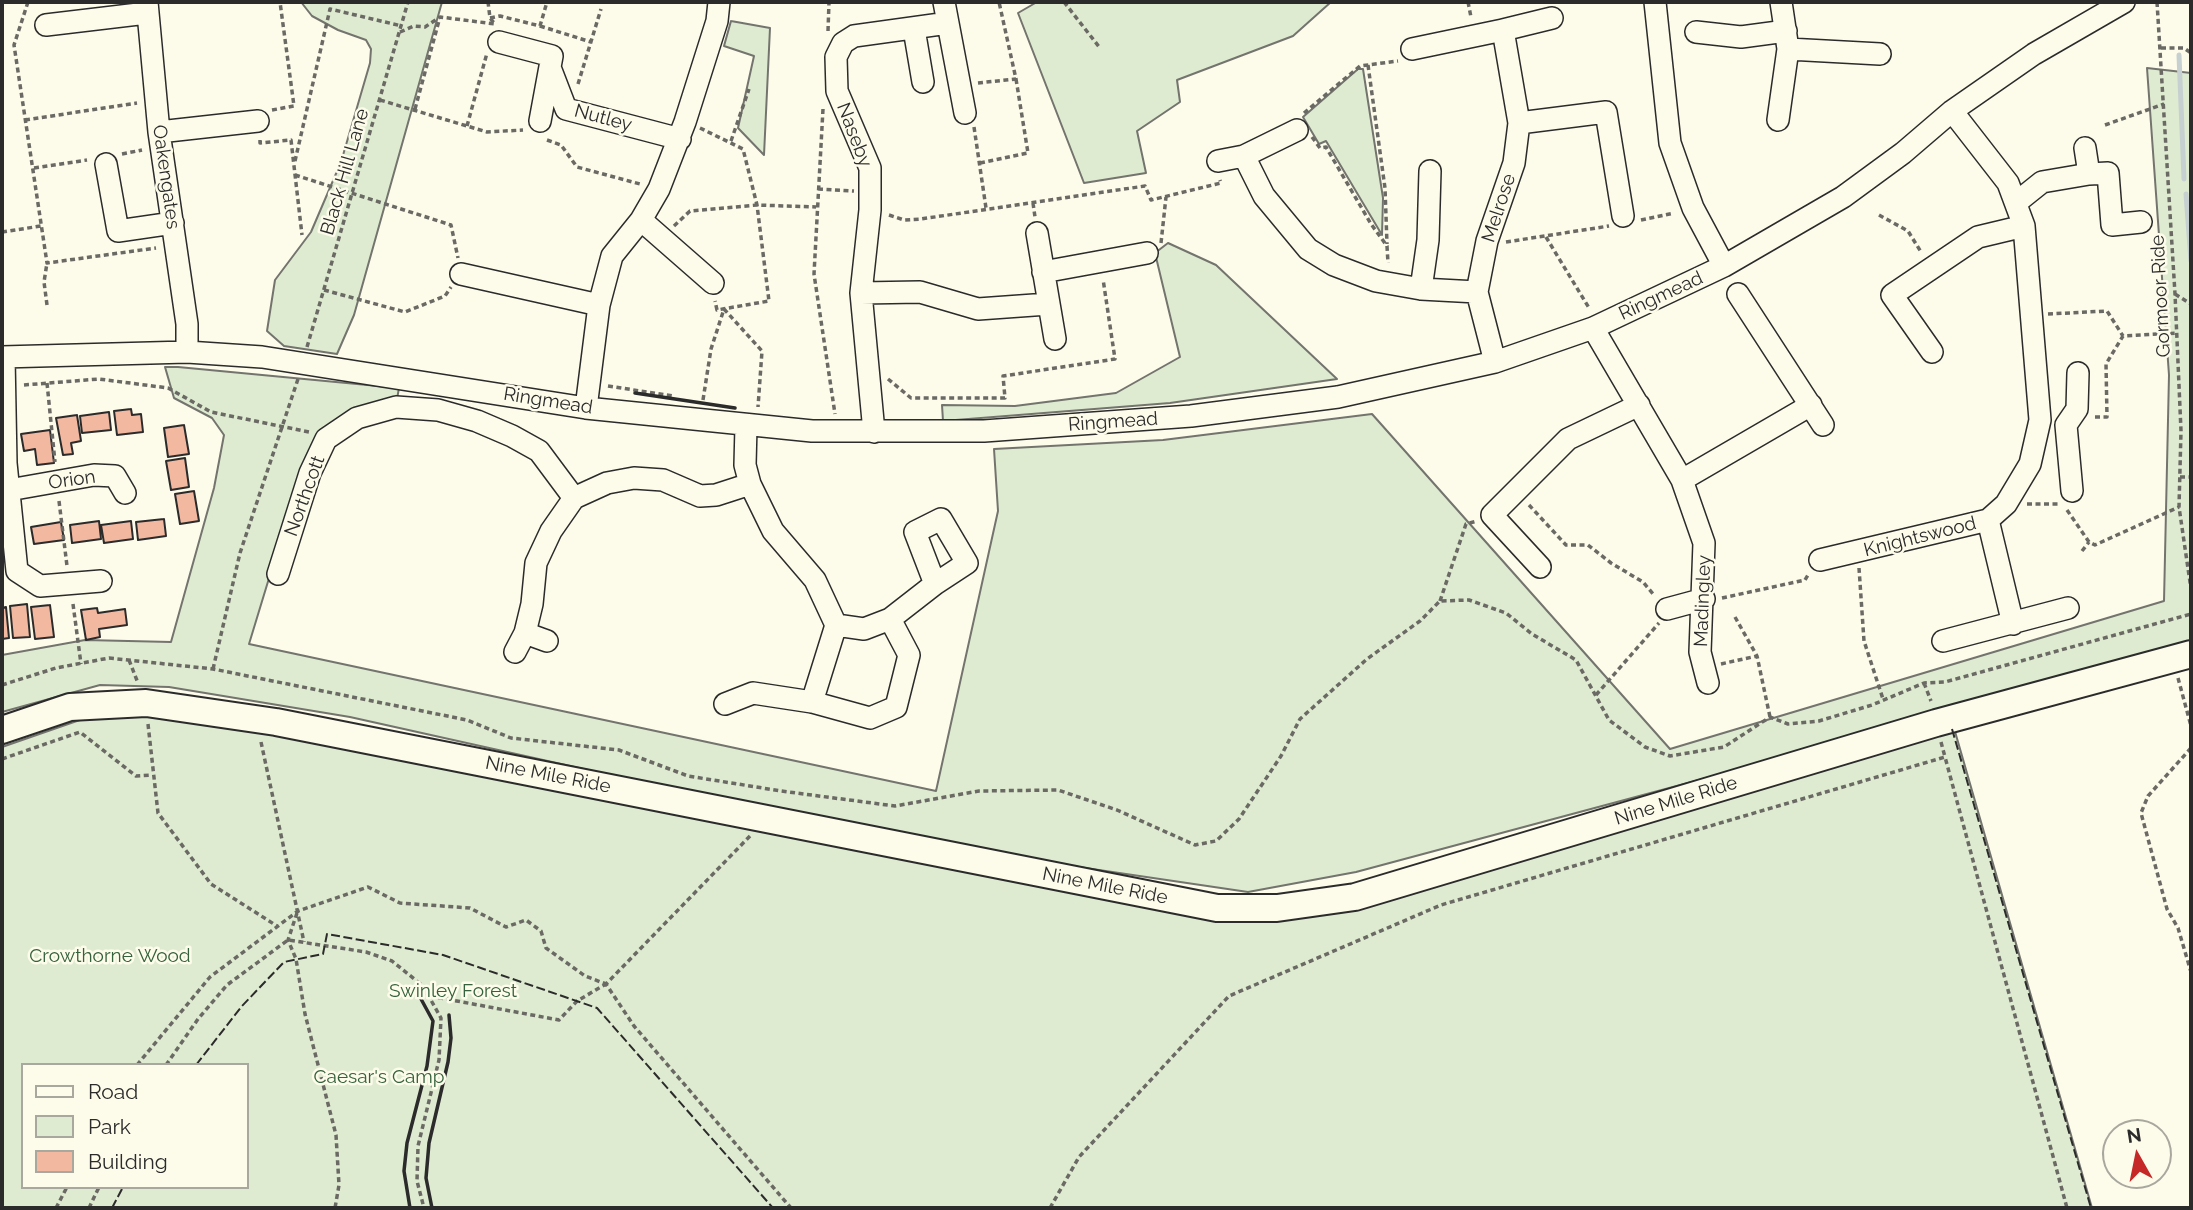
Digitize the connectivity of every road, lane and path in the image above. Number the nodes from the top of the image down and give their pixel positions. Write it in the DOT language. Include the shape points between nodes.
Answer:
graph roads {
  1 [pos="28,2"];
  2 [pos="279,2"];
  3 [pos="408,2"];
  4 [pos="488,2"];
  5 [pos="547,2"];
  6 [pos="719,2"];
  7 [pos="829,2"];
  8 [pos="944,2"];
  9 [pos="999,2"];
  10 [pos="1065,2"];
  11 [pos="1655,2"];
  12 [pos="1781,2"];
  13 [pos="2124,2"];
  14 [pos="2157,2"];
  15 [pos="147,7"];
  16 [pos="601,9"];
  17 [pos="440,17"];
  18 [pos="490,18"];
  19 [pos="1552,18"];
  20 [pos="948,23"];
  21 [pos="46,25"];
  22 [pos="402,26"];
  23 [pos="540,26"];
  24 [pos="914,29"];
  25 [pos="1503,30"];
  26 [pos="1696,32"];
  27 [pos="400,33"];
  28 [pos="494,37"];
  29 [pos="1787,40"];
  30 [pos="591,42"];
  31 [pos="827,43"];
  32 [pos="1100,48"];
  33 [pos="2161,48"];
  34 [pos="1412,49"];
  35 [pos="2191,53"];
  36 [pos="1880,54"];
  37 [pos="1368,65"];
  38 [pos="551,70"];
  39 [pos="1016,79"];
  40 [pos="923,82"];
  41 [pos="960,84"];
  42 [pos="749,89"];
  43 [pos="824,96"];
  44 [pos="156,100"];
  45 [pos="380,100"];
  46 [pos="2164,104"];
  47 [pos="415,110"];
  48 [pos="570,110"];
  49 [pos="1952,111"];
  50 [pos="965,113"];
  51 [pos="25,120"];
  52 [pos="1778,120"];
  53 [pos="258,121"];
  54 [pos="1519,123"];
  55 [pos="2105,125"];
  56 [pos="467,126"];
  57 [pos="1301,127"];
  58 [pos="534,129"];
  59 [pos="682,131"];
  60 [pos="159,132"];
  61 [pos="731,141"];
  62 [pos="2085,148"];
  63 [pos="1244,156"];
  64 [pos="1218,161"];
  65 [pos="980,163"];
  66 [pos="106,164"];
  67 [pos="294,167"];
  68 [pos="1430,171"];
  69 [pos="2089,174"];
  70 [pos="295,175"];
  71 [pos="659,188"];
  72 [pos="818,189"];
  73 [pos="353,194"];
  74 [pos="1166,197"];
  75 [pos="870,201"];
  76 [pos="2017,202"];
  77 [pos="757,205"];
  78 [pos="816,207"];
  79 [pos="986,208"];
  80 [pos="1693,208"];
  81 [pos="1879,215"];
  82 [pos="641,220"];
  83 [pos="1623,221"];
  84 [pos="2141,222"];
  85 [pos="173,223"];
  86 [pos="41,226"];
  87 [pos="2024,226"];
  88 [pos="2,232"];
  89 [pos="1037,233"];
  90 [pos="302,235"];
  91 [pos="1546,237"];
  92 [pos="662,239"];
  93 [pos="1487,244"];
  94 [pos="176,246"];
  95 [pos="1387,246"];
  96 [pos="1147,253"];
  97 [pos="47,263"];
  98 [pos="1101,263"];
  99 [pos="1724,266"];
  100 [pos="1935,266"];
  101 [pos="1388,268"];
  102 [pos="1043,272"];
  103 [pos="461,274"];
  104 [pos="713,283"];
  105 [pos="1421,289"];
  106 [pos="324,290"];
  107 [pos="1477,292"];
  108 [pos="861,293"];
  109 [pos="1738,293"];
  110 [pos="2175,294"];
  111 [pos="599,304"];
  112 [pos="1048,304"];
  113 [pos="2191,304"];
  114 [pos="47,305"];
  115 [pos="724,309"];
  116 [pos="2033,314"];
  117 [pos="1596,327"];
  118 [pos="2177,333"];
  119 [pos="2123,336"];
  120 [pos="1055,339"];
  121 [pos="307,349"];
  122 [pos="187,352"];
  123 [pos="1932,352"];
  124 [pos="3,357"];
  125 [pos="1495,362"];
  126 [pos="869,364"];
  127 [pos="2078,373"];
  128 [pos="299,376"];
  129 [pos="23,386"];
  130 [pos="703,400"];
  131 [pos="1639,405"];
  132 [pos="1811,405"];
  133 [pos="586,408"];
  134 [pos="2040,420"];
  135 [pos="2068,421"];
  136 [pos="1823,425"];
  137 [pos="751,426"];
  138 [pos="281,428"];
  139 [pos="838,431"];
  140 [pos="874,432"];
  141 [pos="326,439"];
  142 [pos="4,464"];
  143 [pos="2180,477"];
  144 [pos="2191,477"];
  145 [pos="1682,480"];
  146 [pos="750,484"];
  147 [pos="9,490"];
  148 [pos="1516,491"];
  149 [pos="2071,491"];
  150 [pos="125,493"];
  151 [pos="574,498"];
  152 [pos="2006,504"];
  153 [pos="2179,507"];
  154 [pos="1492,515"];
  155 [pos="1988,520"];
  156 [pos="2089,542"];
  157 [pos="2082,551"];
  158 [pos="1856,552"];
  159 [pos="1820,560"];
  160 [pos="1540,567"];
  161 [pos="9,572"];
  162 [pos="278,574"];
  163 [pos="101,580"];
  164 [pos="936,584"];
  165 [pos="2191,589"];
  166 [pos="71,595"];
  167 [pos="1704,599"];
  168 [pos="1440,601"];
  169 [pos="2068,608"];
  170 [pos="1667,609"];
  171 [pos="2191,614"];
  172 [pos="1735,617"];
  173 [pos="890,619"];
  174 [pos="2013,624"];
  175 [pos="836,625"];
  176 [pos="547,641"];
  177 [pos="1942,641"];
  178 [pos="1757,656"];
  179 [pos="2182,657"];
  180 [pos="81,664"];
  181 [pos="213,669"];
  182 [pos="1706,675"];
  183 [pos="1883,699"];
  184 [pos="812,702"];
  185 [pos="725,704"];
  186 [pos="1770,717"];
  187 [pos="2191,726"];
  188 [pos="148,728"];
  189 [pos="2,730"];
  190 [pos="260,737"];
  191 [pos="2191,748"];
  192 [pos="2,759"];
  193 [pos="152,775"];
  194 [pos="780,821"];
  195 [pos="298,911"];
  196 [pos="277,926"];
  197 [pos="288,940"];
  198 [pos="304,942"];
  199 [pos="2191,972"];
  200 [pos="606,984"];
  201 [pos="430,996"];
  202 [pos="139,1063"];
  203 [pos="167,1063"];
  204 [pos="66,1189"];
  205 [pos="98,1189"];
  206 [pos="56,1208"];
  207 [pos="89,1208"];
  208 [pos="335,1208"];
  209 [pos="424,1208"];
  210 [pos="791,1208"];
  211 [pos="1050,1208"];
  212 [pos="2067,1208"];
  1 -- 51 [label="path" via="14,45"];
  2 -- 53 [label="path" via="294,106 257,113"];
  3 -- 22 [label="path, Black Hill Lane"];
  4 -- 18 [label="path"];
  5 -- 23 [label="path"];
  6 -- 59 [label="street"];
  7 -- 31 [label="path"];
  8 -- 20 [label="street"];
  9 -- 39 [label="path"];
  10 -- 32 [label="path"];
  11 -- 80 [label="street" via="1670,143"];
  12 -- 29 [label="street"];
  13 -- 49 [label="street, Ringmead" via="2034,54"];
  14 -- 33 [label="path, Gormoor Ride"];
  15 -- 21 [label="street"];
  15 -- 44 [label="street, Oakengates"];
  16 -- 30 [label="path"];
  17 -- 27 [label="path" via="425,27 414,26"];
  17 -- 28 [label="path"];
  17 -- 47 [label="path"];
  18 -- 23 [label="path" via="500,16"];
  18 -- 28 [label="path"];
  19 -- 25 [label="street"];
  20 -- 24 [label="street, Naseby"];
  20 -- 41 [label="street"];
  22 -- 27 [label="path, Black Hill Lane"];
  22 -- 67 [label="path" via="330,9"];
  23 -- 30 [label="path"];
  24 -- 40 [label="street"];
  24 -- 75 [label="street, Naseby" via="854,36 843,43 836,57 837,90 870,168"];
  25 -- 34 [label="street"];
  25 -- 54 [label="street, Melrose"];
  26 -- 29 [label="street"];
  27 -- 45 [label="path, Black Hill Lane"];
  28 -- 38 [label="street" via="552,57"];
  28 -- 56 [label="path"];
  29 -- 36 [label="street"];
  29 -- 52 [label="street"];
  30 -- 48 [label="path"];
  33 -- 35 [label="path" via="2184,48"];
  33 -- 46 [label="path, Gormoor Ride"];
  34 -- 37 [label="path" via="1406,60"];
  37 -- 57 [label="path" via="1360,66"];
  37 -- 95 [label="path" via="1385,188"];
  38 -- 48 [label="street, Nutley"];
  38 -- 58 [label="street"];
  39 -- 41 [label="path"];
  39 -- 65 [label="path" via="1028,152"];
  41 -- 50 [label="street"];
  42 -- 61 [label="path"];
  43 -- 72 [label="path"];
  44 -- 51 [label="path"];
  44 -- 60 [label="street, Oakengates"];
  45 -- 47 [label="path"];
  45 -- 73 [label="path, Black Hill Lane"];
  46 -- 55 [label="path"];
  46 -- 110 [label="path, Gormoor Ride"];
  47 -- 56 [label="path"];
  48 -- 59 [label="street, Nutley"];
  49 -- 76 [label="street, Knightswood" via="2008,183"];
  49 -- 99 [label="street, Ringmead" via="1843,197"];
  50 -- 65 [label="path" via="972,116"];
  51 -- 86 [label="path"];
  53 -- 60 [label="street"];
  53 -- 67 [label="path" via="260,143 291,140"];
  54 -- 83 [label="street" via="1605,102"];
  54 -- 93 [label="street, Melrose" via="1514,163"];
  56 -- 58 [label="path" via="487,131"];
  57 -- 63 [label="street"];
  57 -- 95 [label="path" via="1320,148 1326,147"];
  58 -- 71 [label="path" via="561,145 577,167"];
  59 -- 61 [label="path"];
  59 -- 71 [label="street"];
  60 -- 85 [label="street, Oakengates"];
  61 -- 77 [label="path" via="743,149"];
  62 -- 69 [label="street"];
  63 -- 64 [label="street"];
  63 -- 105 [label="street" via="1264,196 1308,249 1376,281"];
  64 -- 74 [label="path" via="1221,183"];
  65 -- 79 [label="path"];
  66 -- 85 [label="street" via="118,231"];
  67 -- 70 [label="path"];
  68 -- 105 [label="street"];
  69 -- 76 [label="street" via="2042,182"];
  69 -- 84 [label="street" via="2108,173 2112,225"];
  70 -- 73 [label="path"];
  70 -- 90 [label="path"];
  71 -- 82 [label="street"];
  72 -- 75 [label="path"];
  72 -- 78 [label="path"];
  73 -- 103 [label="path" via="452,225"];
  73 -- 106 [label="path, Black Hill Lane"];
  74 -- 79 [label="path" via="1152,200 1145,186"];
  74 -- 96 [label="path" via="1164,241"];
  75 -- 79 [label="path" via="904,220"];
  75 -- 108 [label="street, Naseby"];
  76 -- 87 [label="street, Knightswood"];
  77 -- 78 [label="path"];
  77 -- 92 [label="path" via="690,211"];
  77 -- 115 [label="path" via="769,301"];
  78 -- 139 [label="path" via="814,274"];
  80 -- 83 [label="path"];
  80 -- 99 [label="street"];
  81 -- 100 [label="path" via="1908,231"];
  82 -- 92 [label="street"];
  82 -- 111 [label="street" via="612,256"];
  83 -- 91 [label="path"];
  85 -- 94 [label="street, Oakengates"];
  86 -- 88 [label="path"];
  86 -- 97 [label="path"];
  87 -- 100 [label="street" via="1978,237"];
  87 -- 116 [label="street, Knightswood"];
  89 -- 102 [label="street"];
  91 -- 93 [label="path"];
  91 -- 117 [label="path"];
  92 -- 104 [label="street"];
  93 -- 107 [label="street, Melrose"];
  94 -- 97 [label="path"];
  94 -- 122 [label="street, Oakengates"];
  95 -- 101 [label="path"];
  96 -- 98 [label="street"];
  97 -- 114 [label="path"];
  98 -- 102 [label="street"];
  98 -- 126 [label="path" via="1115,359 1003,376 1005,398 911,398"];
  99 -- 117 [label="street, Ringmead"];
  100 -- 123 [label="street" via="1892,295"];
  102 -- 112 [label="street"];
  103 -- 106 [label="path" via="445,296 405,312"];
  103 -- 111 [label="street"];
  104 -- 115 [label="path" via="717,310"];
  105 -- 107 [label="street"];
  106 -- 121 [label="path, Black Hill Lane"];
  107 -- 125 [label="street, Melrose"];
  108 -- 112 [label="street" via="920,292 978,309"];
  108 -- 126 [label="street, Naseby"];
  109 -- 132 [label="street"];
  110 -- 113 [label="path"];
  110 -- 118 [label="path, Gormoor Ride"];
  111 -- 133 [label="street"];
  112 -- 120 [label="street"];
  115 -- 130 [label="path" via="711,349"];
  115 -- 137 [label="path" via="762,351"];
  116 -- 119 [label="path" via="2107,311"];
  116 -- 134 [label="street, Knightswood"];
  117 -- 125 [label="street, Ringmead"];
  117 -- 131 [label="street, Madingley"];
  118 -- 119 [label="path"];
  118 -- 143 [label="path, Gormoor Ride"];
  119 -- 135 [label="path" via="2106,364 2107,417"];
  122 -- 124 [label="street, Ringmead"];
  122 -- 133 [label="street, Ringmead" via="262,357"];
  124 -- 142 [label="street"];
  125 -- 140 [label="street, Ringmead" via="1402,385 1273,407 984,431"];
  126 -- 140 [label="street, Naseby"];
  127 -- 135 [label="street" via="2077,409"];
  128 -- 138 [label="path"];
  129 -- 138 [label="path" via="99,379 168,388 211,412"];
  131 -- 145 [label="street, Madingley"];
  131 -- 148 [label="street" via="1568,439"];
  132 -- 136 [label="street"];
  132 -- 145 [label="street"];
  133 -- 137 [label="street, Ringmead"];
  134 -- 135 [label="street"];
  134 -- 152 [label="street, Knightswood" via="2031,464"];
  135 -- 149 [label="street"];
  137 -- 139 [label="street, Ringmead"];
  137 -- 146 [label="street" via="744,465"];
  138 -- 141 [label="path"];
  138 -- 181 [label="path" via="240,553"];
  139 -- 140 [label="street, Ringmead"];
  141 -- 151 [label="street, Northcott" via="357,418 396,407 438,410 477,421 539,451"];
  141 -- 162 [label="street, Northcott" via="310,473 295,551"];
  142 -- 147 [label="street"];
  143 -- 144 [label="path"];
  143 -- 153 [label="path, Gormoor Ride"];
  145 -- 167 [label="street, Madingley" via="1704,543"];
  146 -- 151 [label="street" via="700,496 663,480 634,478 607,483"];
  146 -- 175 [label="street" via="773,531 815,580"];
  147 -- 150 [label="street, Orion" via="94,475 115,476"];
  147 -- 161 [label="street"];
  148 -- 154 [label="street"];
  148 -- 170 [label="path" via="1566,545 1588,545 1643,582"];
  151 -- 176 [label="street" via="536,564 532,604 520,642"];
  152 -- 155 [label="street, Knightswood"];
  152 -- 156 [label="path" via="2063,504"];
  153 -- 156 [label="path" via="2095,545"];
  153 -- 165 [label="path, Gormoor Ride"];
  154 -- 160 [label="street"];
  154 -- 168 [label="path" via="1466,524"];
  155 -- 158 [label="street, Knightswood"];
  155 -- 174 [label="street"];
  156 -- 157 [label="path"];
  158 -- 159 [label="street, Knightswood"];
  158 -- 183 [label="path" via="1864,641"];
  159 -- 167 [label="path" via="1805,580"];
  161 -- 166 [label="street"];
  163 -- 166 [label="street"];
  164 -- 173 [label="street"];
  166 -- 180 [label="path"];
  167 -- 170 [label="street"];
  167 -- 182 [label="street, Madingley" via="1700,652"];
  169 -- 174 [label="street"];
  170 -- 186 [label="path" via="1596,695 1609,720 1645,747 1670,756 1724,747"];
  171 -- 183 [label="path" via="1945,682 1924,683"];
  172 -- 178 [label="path"];
  173 -- 175 [label="street" via="864,629"];
  173 -- 184 [label="street" via="909,656 896,706 870,718"];
  174 -- 177 [label="street"];
  175 -- 184 [label="street"];
  178 -- 182 [label="path"];
  178 -- 186 [label="path"];
  179 -- 187 [label="path"];
  179 -- 194 [label="main road, Nine Mile Ride" via="1936,723 1355,897 1278,908 1217,908"];
  183 -- 186 [label="path" via="1819,721 1788,724"];
  184 -- 185 [label="street" via="753,694"];
  188 -- 193 [label="path"];
  189 -- 194 [label="main road, Nine Mile Ride" via="70,707 146,703 276,722"];
  190 -- 195 [label="path"];
  191 -- 199 [label="path" via="2148,796 2141,813 2167,909 2178,928"];
  192 -- 193 [label="path" via="80,732 136,776"];
  193 -- 196 [label="path" via="158,813 211,884"];
  194 -- 200 [label="path" via="751,835"];
  195 -- 196 [label="path"];
  195 -- 197 [label="path"];
  195 -- 198 [label="path"];
  195 -- 200 [label="path" via="368,887 400,903 470,908 506,927 526,920 541,931 546,948 585,976"];
  196 -- 202 [label="path" via="210,977"];
  197 -- 198 [label="path"];
  197 -- 203 [label="path" via="227,985"];
  197 -- 208 [label="path" via="336,1135 339,1185"];
  198 -- 201 [label="path" via="392,961"];
  200 -- 201 [label="path" via="576,1001 559,1020"];
  200 -- 210 [label="path" via="634,1026"];
  201 -- 209 [label="path" via="441,1018 442,1037 418,1146 417,1181"];
  204 -- 206 [label="path"];
  205 -- 207 [label="path"];
  211 -- 212 [label="path" via="1079,1157 1229,996 1441,905 1945,757"];
}
